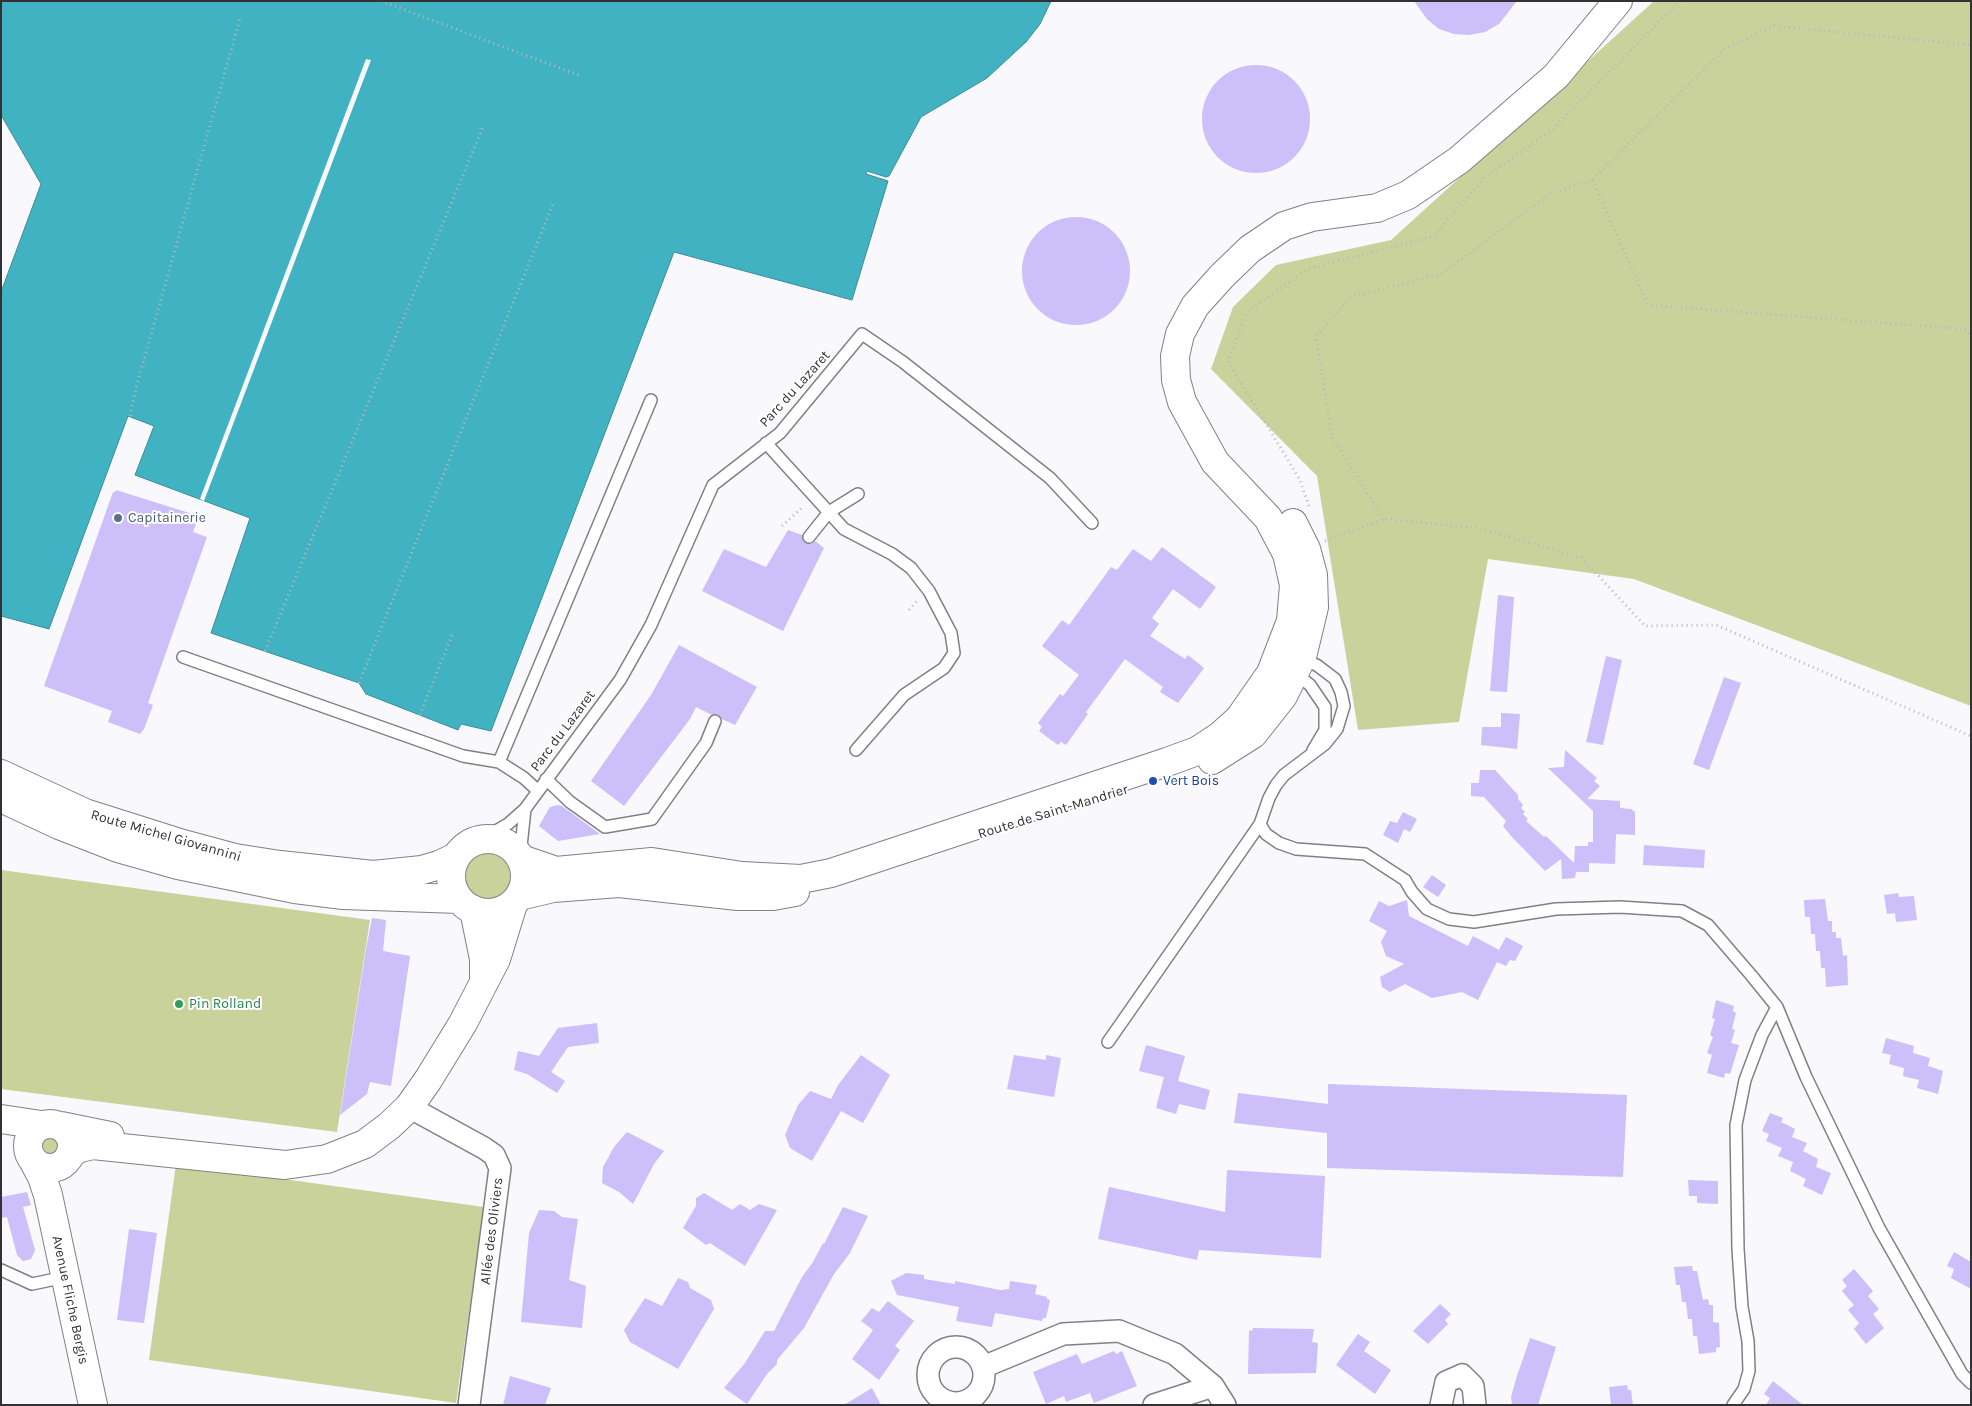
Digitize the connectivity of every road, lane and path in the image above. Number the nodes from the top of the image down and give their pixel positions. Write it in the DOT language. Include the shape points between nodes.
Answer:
graph roads {
  1 [pos="381,1"];
  2 [pos="1618,1"];
  3 [pos="1680,1"];
  4 [pos="240,19"];
  5 [pos="1971,45"];
  6 [pos="581,76"];
  7 [pos="483,127"];
  8 [pos="1592,180"];
  9 [pos="553,204"];
  10 [pos="1971,336"];
  11 [pos="650,400"];
  12 [pos="130,416"];
  13 [pos="1199,432"];
  14 [pos="766,443"];
  15 [pos="858,494"];
  16 [pos="829,512"];
  17 [pos="1312,515"];
  18 [pos="1384,519"];
  19 [pos="1092,523"];
  20 [pos="809,537"];
  21 [pos="1306,548"];
  22 [pos="452,635"];
  23 [pos="264,651"];
  24 [pos="183,657"];
  25 [pos="1289,666"];
  26 [pos="359,683"];
  27 [pos="420,715"];
  28 [pos="715,722"];
  29 [pos="1971,736"];
  30 [pos="856,750"];
  31 [pos="1308,758"];
  32 [pos="499,762"];
  33 [pos="1,774"];
  34 [pos="546,779"];
  35 [pos="537,790"];
  36 [pos="1,798"];
  37 [pos="525,809"];
  38 [pos="1260,824"];
  39 [pos="482,839"];
  40 [pos="456,857"];
  41 [pos="521,857"];
  42 [pos="516,900"];
  43 [pos="467,904"];
  44 [pos="484,979"];
  45 [pos="1777,1007"];
  46 [pos="1108,1042"];
  47 [pos="409,1107"];
  48 [pos="1,1119"];
  49 [pos="51,1126"];
  50 [pos="1,1137"];
  51 [pos="207,1156"];
  52 [pos="32,1159"];
  53 [pos="67,1159"];
  54 [pos="48,1195"];
  55 [pos="1,1270"];
  56 [pos="65,1277"];
  57 [pos="983,1367"];
  58 [pos="1971,1383"];
  59 [pos="1213,1386"];
  60 [pos="93,1405"];
  61 [pos="469,1405"];
  62 [pos="1154,1405"];
  63 [pos="1225,1405"];
  64 [pos="1441,1405"];
  65 [pos="1475,1405"];
  66 [pos="1734,1405"];
  1 -- 6 [label="path"];
  2 -- 13 [label="main road, Route de Saint-Mandrier" via="1556,76 1459,160 1408,195 1377,208 1312,217 1284,226 1250,249 1222,276 1195,306 1180,334 1175,356 1176,380 1182,402"];
  3 -- 17 [label="path" via="1552,130 1483,178 1434,236 1308,269 1246,312 1228,361 1300,480"];
  4 -- 12 [label="path"];
  5 -- 8 [label="path" via="1774,26 1724,49"];
  7 -- 23 [label="path"];
  8 -- 10 [label="path" via="1648,305 1964,329"];
  8 -- 18 [label="path" via="1550,194 1443,273 1349,298 1316,336 1332,437"];
  9 -- 26 [label="path"];
  11 -- 32 [label="lane"];
  13 -- 21 [label="main road, Route de Saint-Mandrier" via="1274,502 1293,524"];
  13 -- 25 [label="main road, Route de Saint-Mandrier" via="1215,462 1268,518 1287,554 1294,585"];
  14 -- 16 [label="lane"];
  14 -- 19 [label="lane, Parc du Lazaret" via="780,433 862,334 903,362 1050,478"];
  14 -- 34 [label="lane, Parc du Lazaret" via="713,485 655,617 620,680"];
  15 -- 16 [label="lane"];
  16 -- 20 [label="lane"];
  16 -- 30 [label="lane" via="844,529 912,568 951,633 954,653 944,668 904,695"];
  18 -- 21 [label="path"];
  18 -- 29 [label="path" via="1479,528 1582,558 1644,626 1716,626"];
  21 -- 25 [label="main road, Route de Saint-Mandrier" via="1313,575 1314,607"];
  22 -- 27 [label="path"];
  24 -- 32 [label="lane" via="463,756"];
  25 -- 31 [label="lane" via="1310,685 1325,707 1325,730"];
  25 -- 31 [label="lane" via="1318,666 1335,679 1344,706 1337,729"];
  25 -- 41 [label="main road, Route de Saint-Mandrier" via="1239,719 1197,751 832,873 801,879 772,879 652,862 556,870"];
  25 -- 42 [label="main road, Route de Saint-Mandrier" via="1283,696 1253,734 1211,760 836,882 773,896 738,896 619,883 553,888"];
  28 -- 34 [label="lane" via="706,743 652,819 605,827 570,802"];
  31 -- 38 [label="lane" via="1276,785"];
  32 -- 35 [label="lane"];
  33 -- 40 [label="main road, Route Michel Giovannini" via="85,813 235,858 373,875 422,870"];
  34 -- 35 [label="lane, Parc du Lazaret"];
  35 -- 37 [label="lane, Parc du Lazaret"];
  36 -- 43 [label="main road, Route Michel Giovannini" via="118,848 178,865 276,886 343,895"];
  37 -- 39 [label="lane, Parc du Lazaret" via="508,824"];
  37 -- 41 [label="lane, Parc du Lazaret"];
  38 -- 45 [label="lane" via="1266,834 1296,849 1365,854 1404,880 1428,909 1449,918 1474,922 1565,908 1682,911 1708,925"];
  38 -- 46 [label="lane"];
  39 -- 40 [label="main road"];
  39 -- 41 [label="main road" via="503,842"];
  40 -- 43 [label="main road" via="451,877 453,888"];
  41 -- 42 [label="main road" via="526,876"];
  42 -- 43 [label="main road" via="494,912"];
  42 -- 44 [label="main road" via="496,959"];
  43 -- 44 [label="main road" via="484,959"];
  44 -- 47 [label="main road" via="462,1023"];
  45 -- 58 [label="lane" via="1818,1102 1879,1228 1962,1374"];
  45 -- 66 [label="lane" via="1762,1034 1746,1080 1736,1125 1738,1249 1749,1370 1744,1389"];
  47 -- 51 [label="main road" via="365,1144 328,1160 285,1165"];
  47 -- 61 [label="street, Allée des Oliviers" via="484,1148 494,1155 500,1168"];
  48 -- 49 [label="main road"];
  49 -- 51 [label="main road"];
  49 -- 52 [label="main road" via="30,1134 27,1141"];
  49 -- 53 [label="main road" via="70,1137 72,1144"];
  50 -- 52 [label="main road"];
  51 -- 53 [label="main road" via="93,1145 80,1148"];
  52 -- 53 [label="main road" via="48,1168"];
  52 -- 54 [label="main road, Avenue Fliche Bergis"];
  53 -- 54 [label="main road"];
  54 -- 56 [label="main road, Avenue Fliche Bergis"];
  55 -- 56 [label="lane" via="32,1284"];
  56 -- 60 [label="main road, Avenue Fliche Bergis"];
  57 -- 59 [label="street" via="1063,1334 1119,1331 1176,1354"];
  59 -- 62 [label="street"];
  59 -- 63 [label="street"];
  64 -- 65 [label="street" via="1446,1382 1462,1375 1473,1386"];
}
